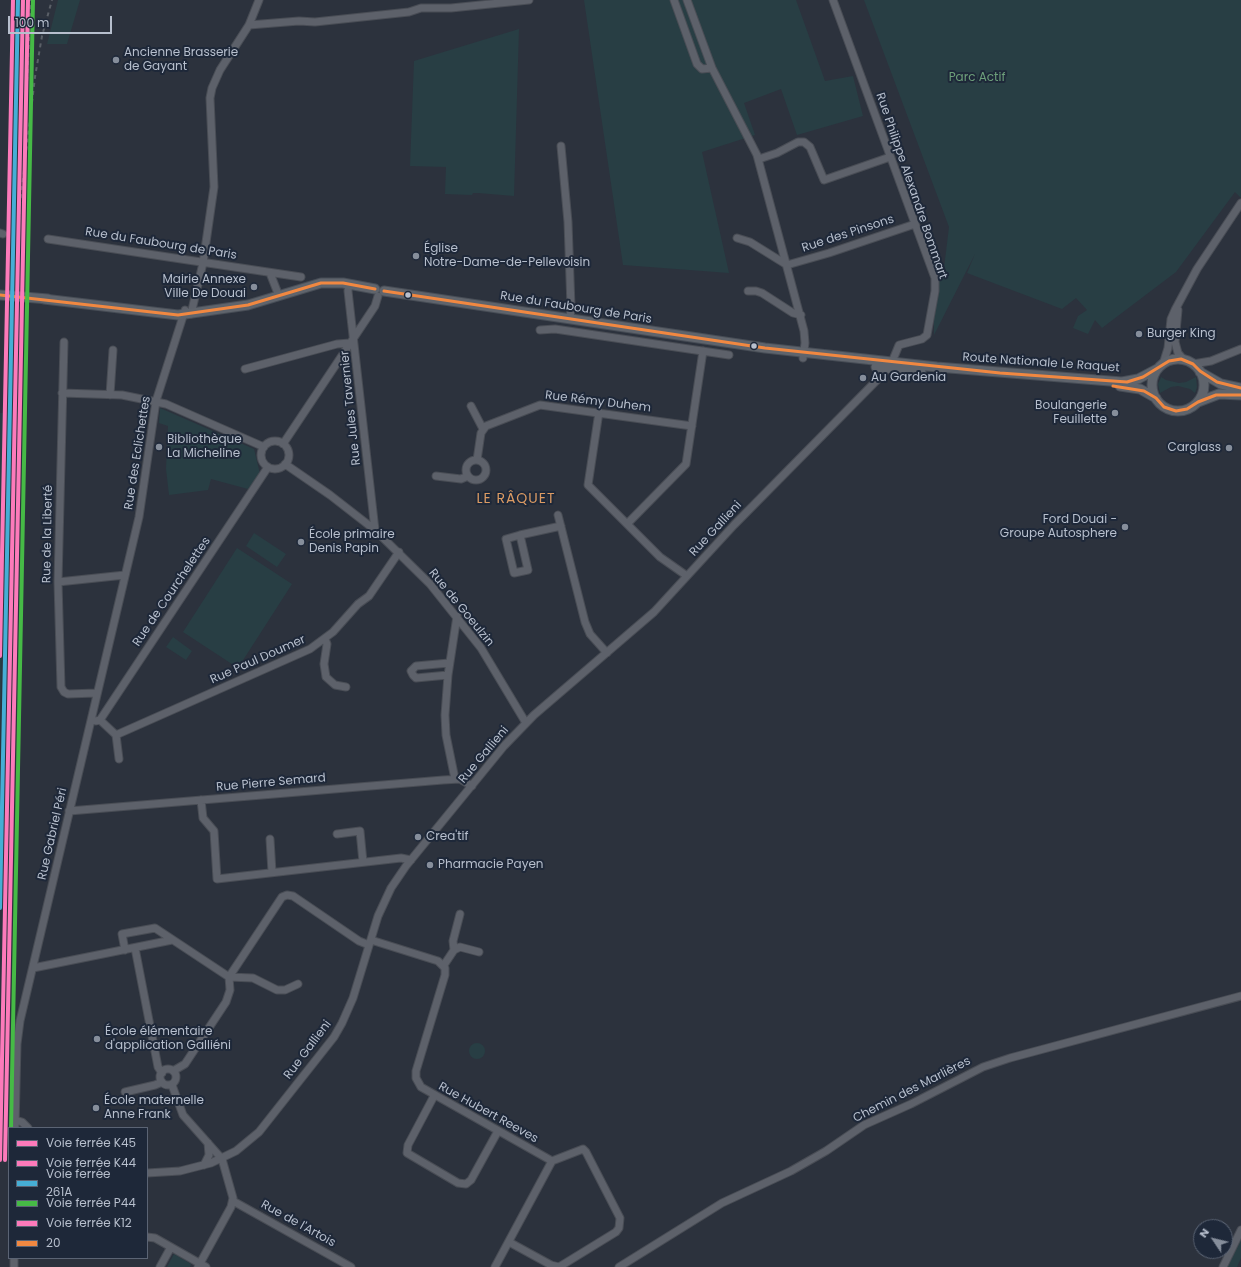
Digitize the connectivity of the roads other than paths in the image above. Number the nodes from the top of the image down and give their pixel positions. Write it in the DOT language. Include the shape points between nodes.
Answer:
graph roads {
  1 [pos="259,0"];
  2 [pos="528,0"];
  3 [pos="674,0"];
  4 [pos="687,0"];
  5 [pos="833,0"];
  6 [pos="249,25"];
  7 [pos="712,68"];
  8 [pos="560,146"];
  9 [pos="890,157"];
  10 [pos="758,159"];
  11 [pos="1241,203"];
  12 [pos="915,224"];
  13 [pos="737,238"];
  14 [pos="48,239"];
  15 [pos="203,263"];
  16 [pos="787,265"];
  17 [pos="270,273"];
  18 [pos="301,277"];
  19 [pos="349,284"];
  20 [pos="748,291"];
  21 [pos="379,292"];
  22 [pos="2,295"];
  23 [pos="278,296"];
  24 [pos="1181,299"];
  25 [pos="188,312"];
  26 [pos="801,315"];
  27 [pos="570,319"];
  28 [pos="540,330"];
  29 [pos="354,336"];
  30 [pos="64,342"];
  31 [pos="350,343"];
  32 [pos="1241,349"];
  33 [pos="113,350"];
  34 [pos="703,351"];
  35 [pos="729,355"];
  36 [pos="803,355"];
  37 [pos="1189,362"];
  38 [pos="920,365"];
  39 [pos="890,366"];
  40 [pos="1160,367"];
  41 [pos="245,369"];
  42 [pos="1200,371"];
  43 [pos="1241,388"];
  44 [pos="62,393"];
  45 [pos="110,395"];
  46 [pos="1241,395"];
  47 [pos="1156,398"];
  48 [pos="156,401"];
  49 [pos="1198,402"];
  50 [pos="471,406"];
  51 [pos="598,412"];
  52 [pos="692,426"];
  53 [pos="482,429"];
  54 [pos="283,444"];
  55 [pos="264,447"];
  56 [pos="477,460"];
  57 [pos="285,464"];
  58 [pos="268,467"];
  59 [pos="436,476"];
  60 [pos="468,476"];
  61 [pos="558,515"];
  62 [pos="627,524"];
  63 [pos="561,526"];
  64 [pos="375,530"];
  65 [pos="520,535"];
  66 [pos="399,552"];
  67 [pos="130,554"];
  68 [pos="125,575"];
  69 [pos="687,576"];
  70 [pos="58,582"];
  71 [pos="457,616"];
  72 [pos="325,639"];
  73 [pos="607,653"];
  74 [pos="449,663"];
  75 [pos="448,675"];
  76 [pos="346,687"];
  77 [pos="96,692"];
  78 [pos="100,720"];
  79 [pos="90,721"];
  80 [pos="526,723"];
  81 [pos="116,735"];
  82 [pos="119,759"];
  83 [pos="455,779"];
  84 [pos="472,786"];
  85 [pos="201,800"];
  86 [pos="69,811"];
  87 [pos="337,834"];
  88 [pos="270,839"];
  89 [pos="411,860"];
  90 [pos="364,862"];
  91 [pos="272,872"];
  92 [pos="460,914"];
  93 [pos="172,940"];
  94 [pos="370,942"];
  95 [pos="135,948"];
  96 [pos="125,950"];
  97 [pos="454,950"];
  98 [pos="479,952"];
  99 [pos="444,965"];
  100 [pos="33,968"];
  101 [pos="229,978"];
  102 [pos="298,984"];
  103 [pos="1241,996"];
  104 [pos="173,1071"];
  105 [pos="162,1073"];
  106 [pos="162,1082"];
  107 [pos="172,1084"];
  108 [pos="125,1092"];
  109 [pos="434,1096"];
  110 [pos="15,1124"];
  111 [pos="27,1127"];
  112 [pos="498,1131"];
  113 [pos="208,1143"];
  114 [pos="222,1159"];
  115 [pos="552,1161"];
  116 [pos="204,1165"];
  117 [pos="148,1173"];
  118 [pos="233,1201"];
  119 [pos="1241,1230"];
  120 [pos="148,1237"];
  121 [pos="509,1242"];
  122 [pos="171,1247"];
  123 [pos="201,1266"];
  124 [pos="160,1267"];
  125 [pos="351,1267"];
  126 [pos="495,1267"];
  127 [pos="619,1267"];
  128 [pos="1223,1267"];
  1 -- 6 [label="street, Rue des Eclichettes"];
  2 -- 6 [label="street" via="451,8 421,8 409,12 315,22"];
  3 -- 7 [label="street" via="698,66 704,69"];
  4 -- 7 [label="street"];
  5 -- 9 [label="street, Rue Philippe Alexandre Bommart"];
  6 -- 15 [label="street, Rue des Eclichettes" via="217,74 210,98 214,187"];
  7 -- 10 [label="street"];
  8 -- 27 [label="street" via="568,222"];
  9 -- 10 [label="street" via="824,180 809,144 804,142 798,142"];
  9 -- 12 [label="street, Rue Philippe Alexandre Bommart"];
  10 -- 16 [label="street"];
  11 -- 24 [label="street" via="1197,269"];
  12 -- 16 [label="street, Rue des Pinsons" via="829,254"];
  12 -- 39 [label="street, Rue Philippe Alexandre Bommart" via="934,276 935,291 927,335 922,339 899,345"];
  13 -- 16 [label="street" via="750,242"];
  14 -- 15 [label="street, Rue du Faubourg de Paris"];
  15 -- 17 [label="street, Rue du Faubourg de Paris"];
  15 -- 25 [label="street, Rue des Eclichettes"];
  16 -- 26 [label="street"];
  17 -- 18 [label="street, Rue du Faubourg de Paris"];
  17 -- 23 [label="street"];
  19 -- 21 [label="main road, Rue du Faubourg de Paris"];
  19 -- 23 [label="main road, Rue du Faubourg de Paris" via="316,283"];
  19 -- 29 [label="street, Rue Jules Tavernier"];
  20 -- 26 [label="street" via="762,292 793,313"];
  21 -- 27 [label="main road, Rue du Faubourg de Paris"];
  21 -- 29 [label="street" via="375,306"];
  22 -- 25 [label="main road, Rue du Faubourg de Paris"];
  23 -- 25 [label="main road, Rue du Faubourg de Paris" via="248,305"];
  24 -- 37 [label="street" via="1175,327 1175,342 1178,353"];
  24 -- 40 [label="street" via="1171,319 1167,353"];
  25 -- 48 [label="street, Rue des Eclichettes"];
  26 -- 36 [label="street" via="805,337"];
  27 -- 36 [label="main road, Rue du Faubourg de Paris"];
  28 -- 34 [label="street, Rue du Faubourg de Paris" via="555,329"];
  29 -- 31 [label="street"];
  29 -- 64 [label="street, Rue Jules Tavernier"];
  30 -- 44 [label="street, Rue de la Liberté"];
  31 -- 41 [label="street" via="337,344"];
  31 -- 54 [label="street"];
  32 -- 37 [label="street" via="1211,361"];
  33 -- 45 [label="street"];
  34 -- 35 [label="street, Rue du Faubourg de Paris"];
  34 -- 52 [label="street"];
  36 -- 39 [label="main road, Rue du Faubourg de Paris"];
  37 -- 40 [label="main road" via="1172,360"];
  37 -- 42 [label="main road"];
  38 -- 39 [label="main road, Rue du Faubourg de Paris"];
  38 -- 40 [label="main road, Route Nationale Le Raquet" via="1122,382 1138,379"];
  39 -- 47 [label="main road, Route Nationale Le Raquet" via="989,378 1127,387 1144,391"];
  39 -- 69 [label="street, Rue Gallieni"];
  40 -- 47 [label="main road" via="1152,383"];
  42 -- 43 [label="main road" via="1221,384"];
  42 -- 49 [label="main road" via="1204,387"];
  44 -- 45 [label="street"];
  44 -- 70 [label="street, Rue de la Liberté"];
  45 -- 48 [label="street"];
  46 -- 49 [label="main road" via="1219,394"];
  47 -- 49 [label="main road" via="1164,407 1176,411 1187,409"];
  48 -- 55 [label="street"];
  48 -- 67 [label="street, Rue des Eclichettes" via="141,509"];
  50 -- 53 [label="street"];
  51 -- 52 [label="street, Rue Rémy Duhem"];
  51 -- 53 [label="street, Rue Rémy Duhem" via="540,405 488,424"];
  51 -- 62 [label="street" via="588,484"];
  52 -- 62 [label="street" via="685,466"];
  53 -- 56 [label="street"];
  54 -- 55 [label="street" via="273,442"];
  54 -- 57 [label="street" via="288,454"];
  55 -- 58 [label="street" via="262,458"];
  56 -- 60 [label="street" via="468,465"];
  56 -- 60 [label="street" via="485,466 485,476 476,480"];
  57 -- 58 [label="street" via="277,468"];
  57 -- 64 [label="street, Rue de Goeulzin" via="330,494"];
  58 -- 78 [label="street, Rue de Courchelettes"];
  59 -- 60 [label="street" via="461,479"];
  61 -- 63 [label="street"];
  62 -- 69 [label="street" via="660,557"];
  63 -- 65 [label="street"];
  63 -- 73 [label="street" via="584,622 590,634"];
  64 -- 66 [label="street, Rue de Goeulzin"];
  65 -- 65 [label="street" via="506,539 514,573 528,570"];
  66 -- 71 [label="street, Rue de Goeulzin" via="438,592"];
  66 -- 72 [label="street, Rue Paul Doumer" via="371,593"];
  67 -- 68 [label="street, Rue Gabriel Péri"];
  68 -- 70 [label="street"];
  68 -- 77 [label="street, Rue Gabriel Péri"];
  69 -- 73 [label="street, Rue Gallieni" via="650,616"];
  70 -- 77 [label="street, Rue de la Liberté" via="61,689 68,694"];
  71 -- 74 [label="street"];
  71 -- 80 [label="street, Rue de Goeulzin" via="489,660"];
  72 -- 76 [label="street" via="326,677 334,685"];
  72 -- 81 [label="street, Rue Paul Doumer" via="304,652"];
  73 -- 80 [label="street, Rue Gallieni"];
  74 -- 75 [label="street"];
  74 -- 75 [label="street" via="416,666 412,671 416,678"];
  75 -- 83 [label="street" via="446,729"];
  77 -- 79 [label="street, Rue Gabriel Péri"];
  78 -- 79 [label="street"];
  78 -- 81 [label="street"];
  79 -- 86 [label="street, Rue Gabriel Péri"];
  80 -- 84 [label="street, Rue Gallieni"];
  81 -- 82 [label="street"];
  83 -- 84 [label="street, Rue Pierre Semard" via="463,780"];
  83 -- 85 [label="street, Rue Pierre Semard"];
  84 -- 89 [label="street, Rue Gallieni"];
  85 -- 86 [label="street, Rue Pierre Semard"];
  85 -- 91 [label="street" via="203,818 214,831 217,879"];
  86 -- 100 [label="street, Rue Gabriel Péri"];
  87 -- 90 [label="street" via="360,832"];
  88 -- 91 [label="street"];
  89 -- 90 [label="street" via="401,858"];
  89 -- 94 [label="street, Rue Gallieni" via="387,895"];
  90 -- 91 [label="street"];
  92 -- 97 [label="street, Rue Hubert Reeves" via="453,940"];
  93 -- 95 [label="street"];
  93 -- 96 [label="street" via="155,928 122,934"];
  93 -- 101 [label="street"];
  94 -- 99 [label="street" via="438,961"];
  94 -- 101 [label="street" via="359,940 293,896 287,895 282,897"];
  94 -- 114 [label="street, Rue Gallieni" via="350,1006 337,1033 259,1132 241,1148"];
  95 -- 96 [label="street"];
  95 -- 105 [label="street" via="158,1067"];
  96 -- 100 [label="street"];
  97 -- 98 [label="street" via="460,947"];
  97 -- 99 [label="street, Rue Hubert Reeves"];
  99 -- 109 [label="street, Rue Hubert Reeves" via="445,975 416,1071 418,1083"];
  100 -- 110 [label="street, Rue Gabriel Péri" via="18,1033"];
  101 -- 102 [label="street" via="253,978 276,990 285,990"];
  101 -- 104 [label="street" via="230,990 226,1002 184,1064"];
  103 -- 127 [label="street, Chemin des Marlières" via="983,1067 864,1125 791,1171 722,1203"];
  104 -- 105 [label="street" via="166,1070"];
  104 -- 107 [label="street" via="176,1079"];
  105 -- 106 [label="street"];
  106 -- 107 [label="street" via="166,1085"];
  106 -- 108 [label="street"];
  107 -- 113 [label="street" via="183,1115"];
  109 -- 112 [label="street, Rue Hubert Reeves"];
  109 -- 112 [label="street" via="407,1149 410,1155 444,1175 462,1184 468,1183"];
  110 -- 111 [label="street, Rue Gabriel Péri" via="22,1122"];
  112 -- 115 [label="street, Rue Hubert Reeves"];
  113 -- 114 [label="street"];
  113 -- 116 [label="street" via="209,1155"];
  114 -- 116 [label="street, Rue Gallieni"];
  114 -- 118 [label="street"];
  115 -- 121 [label="street"];
  115 -- 121 [label="street" via="583,1149 590,1157 620,1218 620,1225 617,1230 559,1266 551,1265"];
  116 -- 117 [label="street, Rue Gallieni"];
  118 -- 123 [label="street"];
  118 -- 125 [label="street, Rue de l'Artois"];
  119 -- 128 [label="street"];
  120 -- 122 [label="street"];
  121 -- 126 [label="street"];
  122 -- 123 [label="street"];
  122 -- 124 [label="street"];
}
